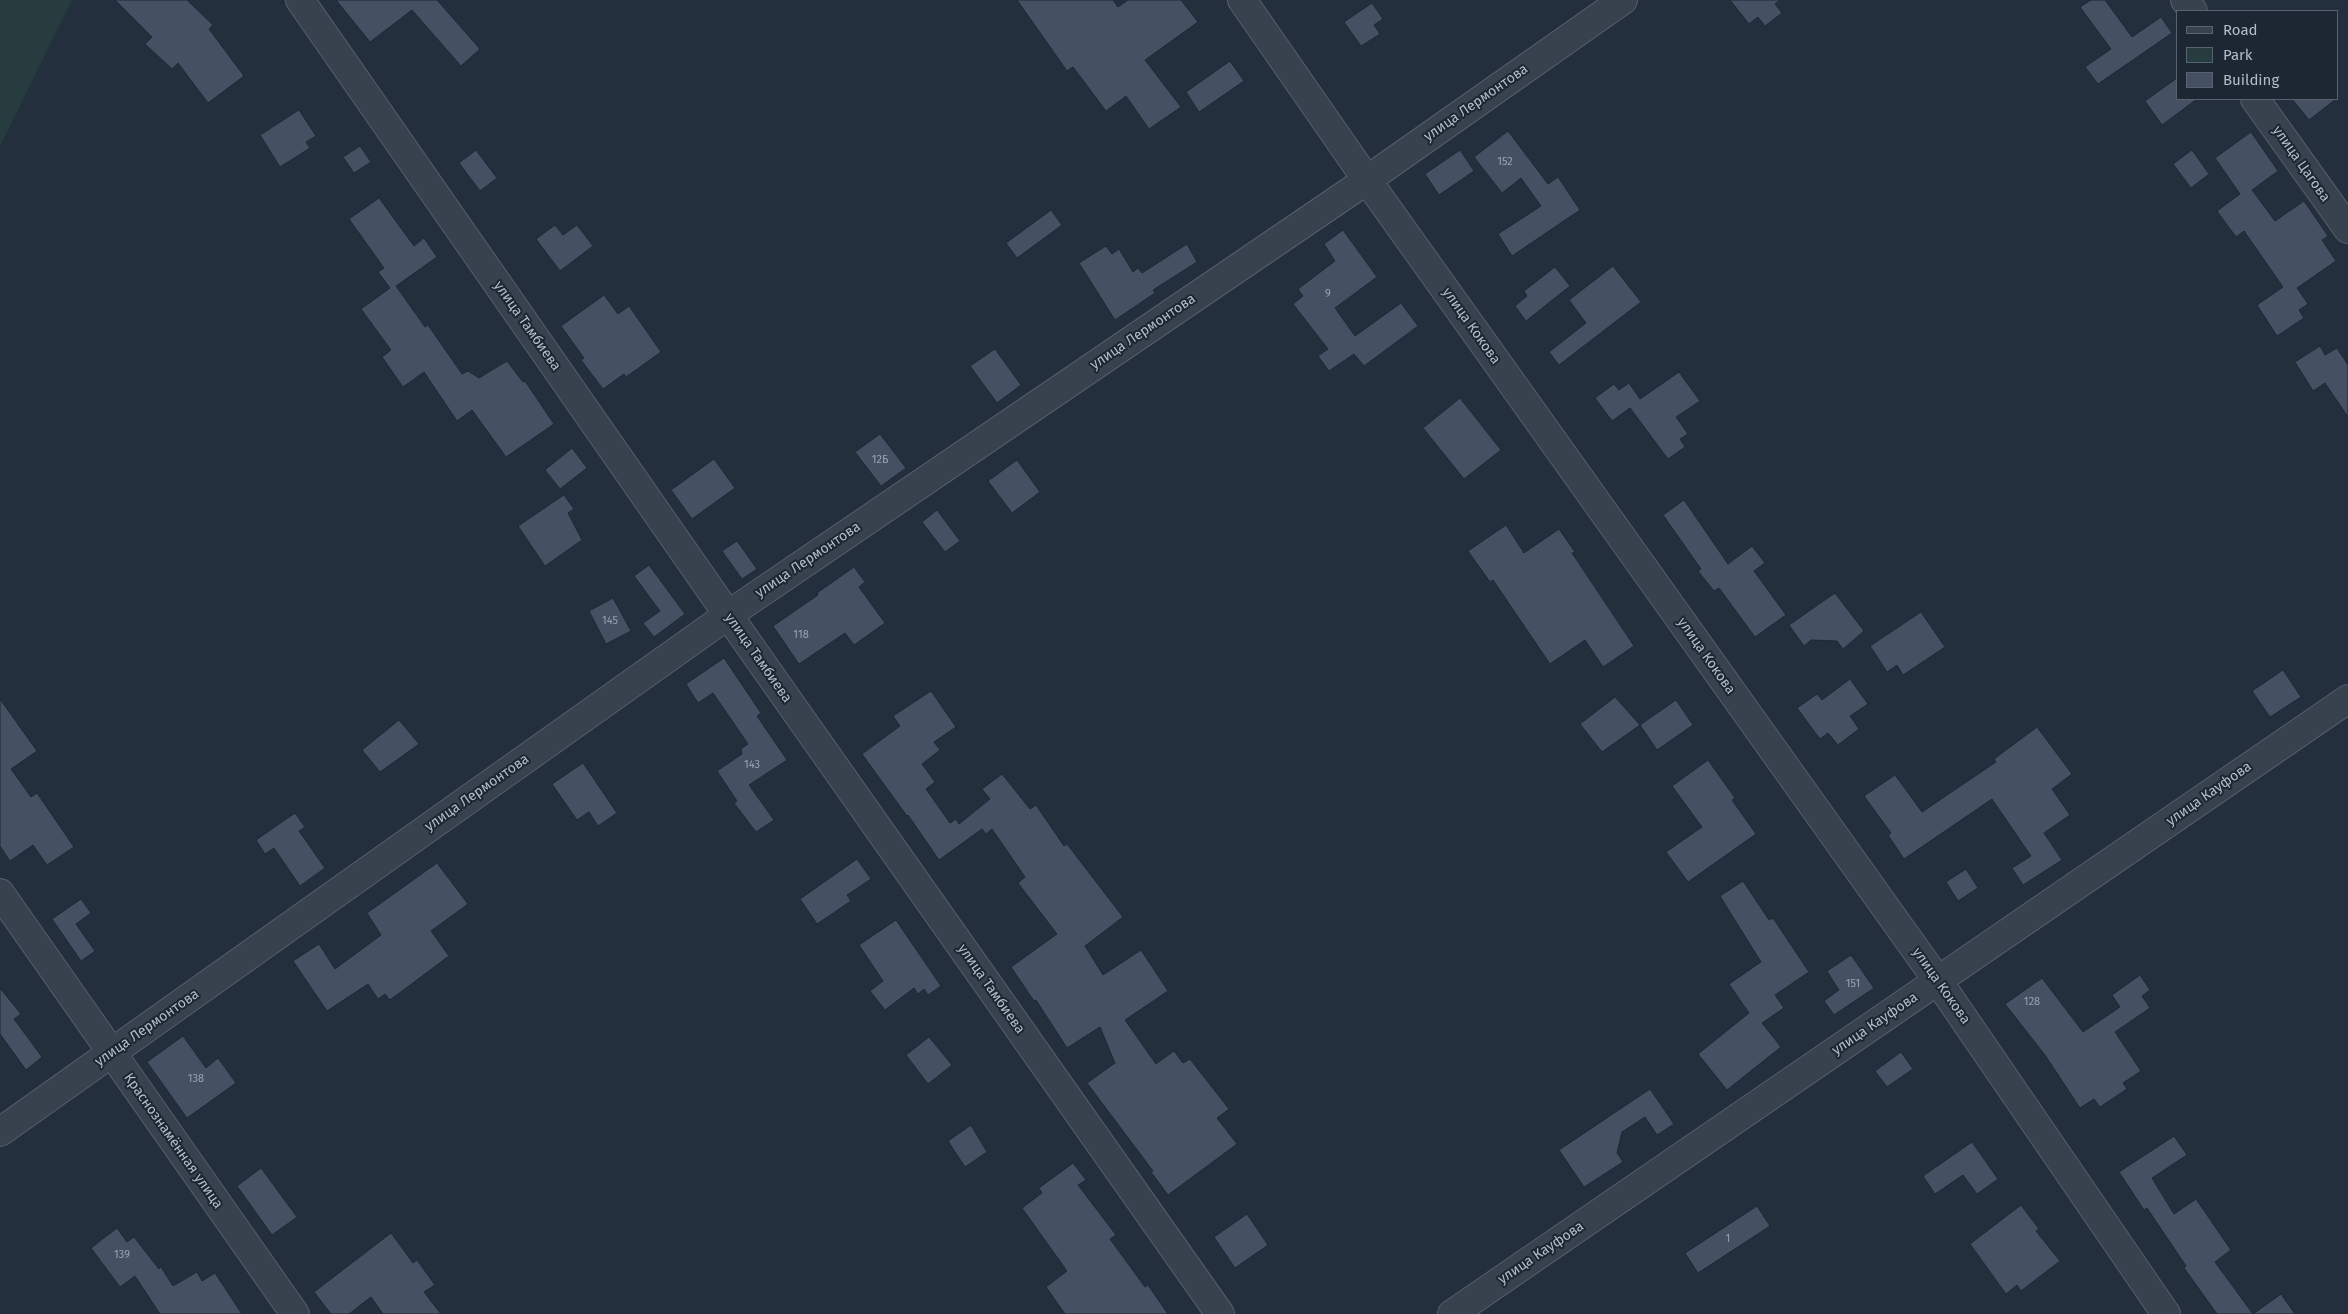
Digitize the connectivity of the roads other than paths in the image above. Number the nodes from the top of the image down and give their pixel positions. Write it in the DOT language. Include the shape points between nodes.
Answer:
graph roads {
  1 [pos="300,0"];
  2 [pos="1242,0"];
  3 [pos="1623,0"];
  4 [pos="2256,100"];
  5 [pos="1367,180"];
  6 [pos="2348,229"];
  7 [pos="728,615"];
  8 [pos="2348,699"];
  9 [pos="0,893"];
  10 [pos="1938,981"];
  11 [pos="112,1053"];
  12 [pos="0,1132"];
  13 [pos="295,1314"];
  14 [pos="1220,1314"];
  15 [pos="1452,1314"];
  16 [pos="2166,1314"];
  1 -- 7 [label="street, улица Тамбиева"];
  2 -- 5 [label="street, улица Кокова"];
  3 -- 5 [label="street, улица Лермонтова"];
  4 -- 6 [label="street, улица Цагова"];
  5 -- 7 [label="street, улица Лермонтова"];
  5 -- 10 [label="street, улица Кокова"];
  7 -- 11 [label="street, улица Лермонтова"];
  7 -- 14 [label="street, улица Тамбиева"];
  8 -- 10 [label="street, улица Кауфова"];
  9 -- 11 [label="street, Краснознамённая улица"];
  10 -- 15 [label="street, улица Кауфова"];
  10 -- 16 [label="street, улица Кокова"];
  11 -- 12 [label="street, улица Лермонтова"];
  11 -- 13 [label="street, Краснознамённая улица"];
}
